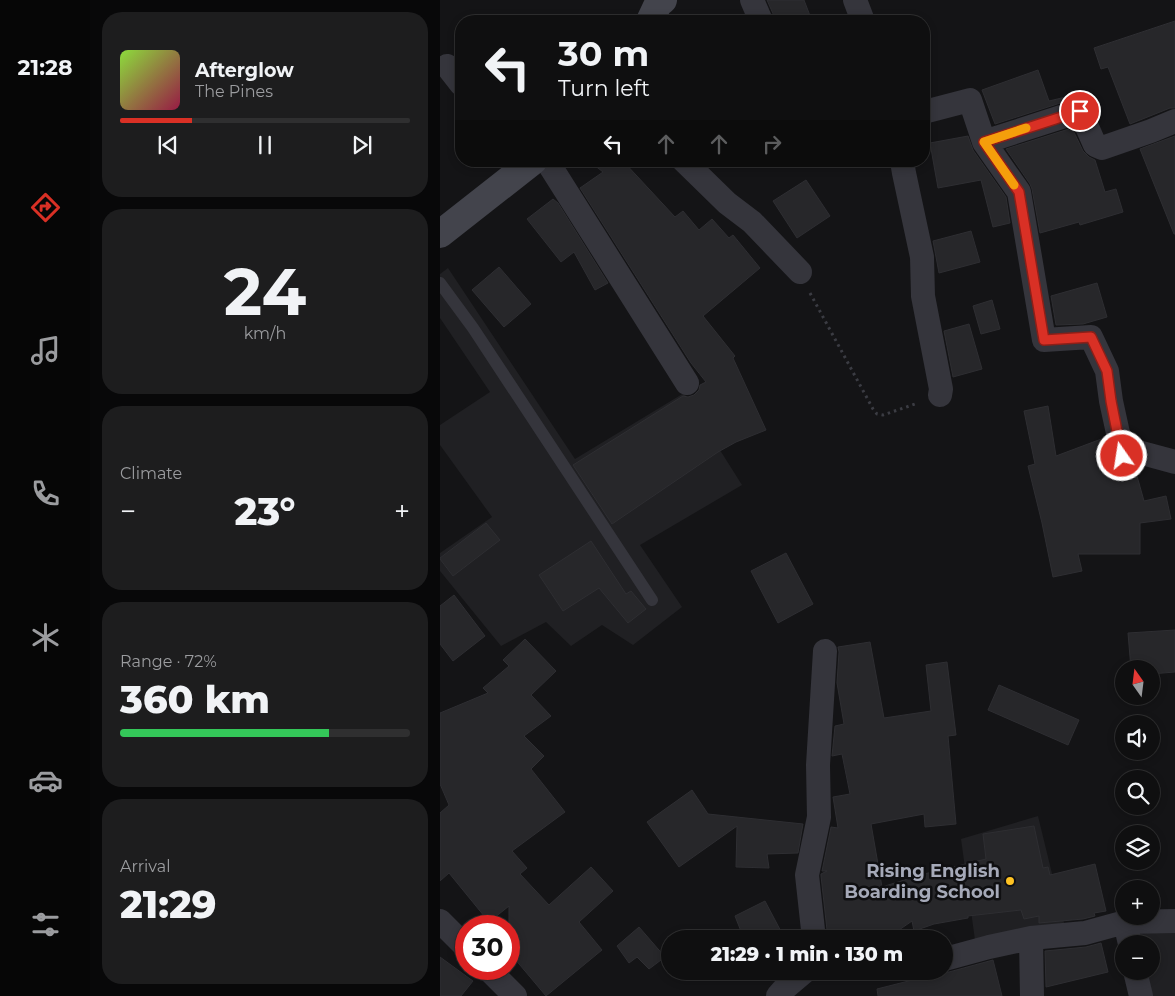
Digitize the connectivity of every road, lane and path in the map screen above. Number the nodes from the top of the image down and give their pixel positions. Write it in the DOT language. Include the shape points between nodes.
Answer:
graph roads {
  1 [pos="752,0"];
  2 [pos="856,0"];
  3 [pos="758,15"];
  4 [pos="860,15"];
  5 [pos="930,110"];
  6 [pos="1175,120"];
  7 [pos="984,142"];
  8 [pos="526,167"];
  9 [pos="534,167"];
  10 [pos="690,167"];
  11 [pos="903,167"];
  12 [pos="440,234"];
  13 [pos="800,272"];
  14 [pos="440,283"];
  15 [pos="687,384"];
  16 [pos="940,395"];
  17 [pos="1175,462"];
  18 [pos="652,600"];
  19 [pos="825,650"];
  20 [pos="1175,920"];
  21 [pos="440,921"];
  22 [pos="813,930"];
  23 [pos="1128,933"];
  24 [pos="455,936"];
  25 [pos="1031,938"];
  26 [pos="953,957"];
  27 [pos="499,980"];
  28 [pos="794,980"];
  29 [pos="1138,980"];
  30 [pos="515,996"];
  31 [pos="778,996"];
  32 [pos="1032,996"];
  33 [pos="1141,996"];
  1 -- 3 [label="street"];
  2 -- 4 [label="street"];
  5 -- 7 [label="street" via="970,100"];
  6 -- 7 [label="street" via="1102,148 1095,145 1080,111"];
  7 -- 17 [label="street" via="1019,192 1044,340 1091,337 1107,371 1122,456 1142,453"];
  8 -- 12 [label="main road"];
  9 -- 15 [label="street"];
  10 -- 13 [label="street" via="752,222"];
  11 -- 16 [label="street" via="922,257 923,296"];
  13 -- 16 [label="path" via="877,414 883,415"];
  14 -- 18 [label="lane"];
  19 -- 22 [label="street" via="818,765 820,817 807,875"];
  20 -- 23 [label="street"];
  21 -- 24 [label="street"];
  23 -- 25 [label="street" via="1085,932"];
  25 -- 26 [label="street"];
  25 -- 32 [label="street"];
  27 -- 30 [label="street"];
  28 -- 31 [label="street"];
  29 -- 33 [label="street"];
}
